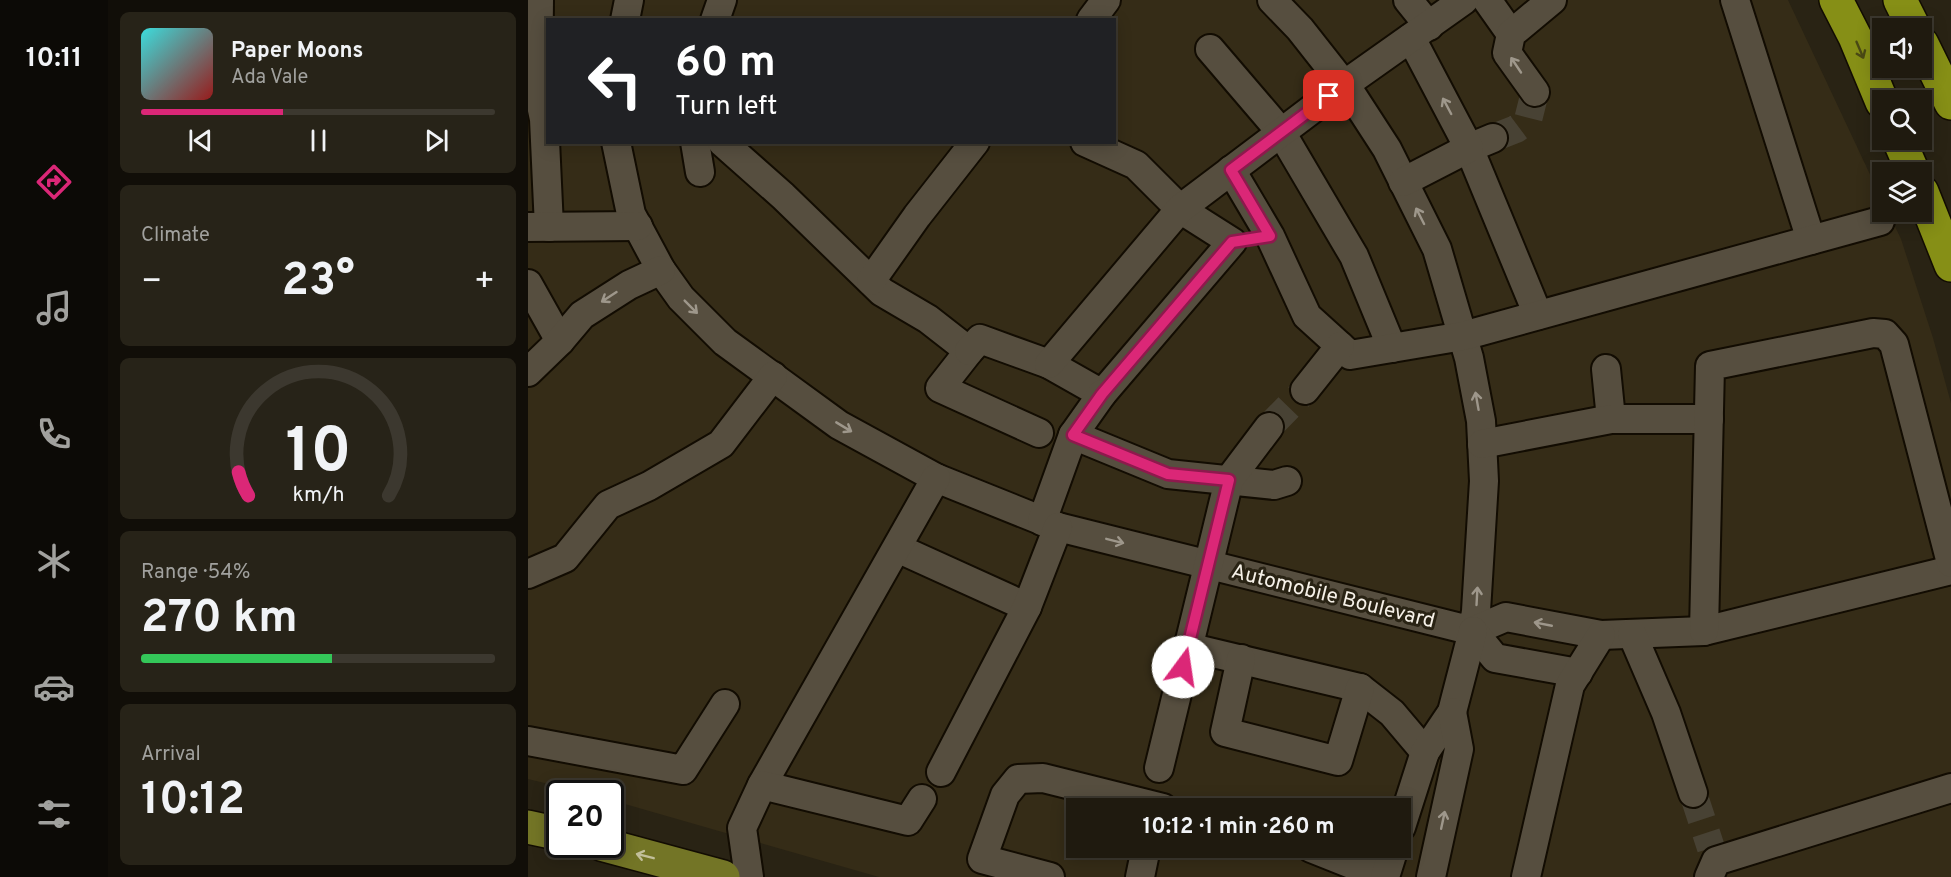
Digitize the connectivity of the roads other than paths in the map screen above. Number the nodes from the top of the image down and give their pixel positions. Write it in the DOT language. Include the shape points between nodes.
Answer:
graph roads {
  1 [pos="539,0"];
  2 [pos="629,0"];
  3 [pos="722,0"];
  4 [pos="1106,0"];
  5 [pos="1272,0"];
  6 [pos="1408,0"];
  7 [pos="1464,0"];
  8 [pos="1487,0"];
  9 [pos="1552,0"];
  10 [pos="1736,0"];
  11 [pos="1836,0"];
  12 [pos="1900,0"];
  13 [pos="625,18"];
  14 [pos="716,18"];
  15 [pos="1092,18"];
  16 [pos="1909,18"];
  17 [pos="1420,32"];
  18 [pos="1511,34"];
  19 [pos="1210,49"];
  20 [pos="1932,64"];
  21 [pos="1344,85"];
  22 [pos="1877,90"];
  23 [pos="1534,92"];
  24 [pos="1951,103"];
  25 [pos="542,118"];
  26 [pos="1281,132"];
  27 [pos="1481,143"];
  28 [pos="616,144"];
  29 [pos="695,144"];
  30 [pos="724,144"];
  31 [pos="973,144"];
  32 [pos="1089,144"];
  33 [pos="1231,170"];
  34 [pos="700,172"];
  35 [pos="1403,182"];
  36 [pos="1180,209"];
  37 [pos="1932,217"];
  38 [pos="1876,222"];
  39 [pos="638,226"];
  40 [pos="539,227"];
  41 [pos="1270,236"];
  42 [pos="1811,240"];
  43 [pos="1232,242"];
  44 [pos="1951,265"];
  45 [pos="665,275"];
  46 [pos="871,281"];
  47 [pos="528,284"];
  48 [pos="1538,315"];
  49 [pos="1463,336"];
  50 [pos="560,341"];
  51 [pos="1340,346"];
  52 [pos="1392,348"];
  53 [pos="969,351"];
  54 [pos="1049,364"];
  55 [pos="1605,369"];
  56 [pos="528,372"];
  57 [pos="773,376"];
  58 [pos="1305,390"];
  59 [pos="1102,394"];
  60 [pos="1611,419"];
  61 [pos="1709,419"];
  62 [pos="1269,427"];
  63 [pos="1039,433"];
  64 [pos="1073,435"];
  65 [pos="1482,444"];
  66 [pos="936,478"];
  67 [pos="1229,480"];
  68 [pos="1287,481"];
  69 [pos="1050,524"];
  70 [pos="897,548"];
  71 [pos="1951,563"];
  72 [pos="1208,565"];
  73 [pos="1951,570"];
  74 [pos="528,574"];
  75 [pos="1027,607"];
  76 [pos="1473,631"];
  77 [pos="1704,631"];
  78 [pos="1632,634"];
  79 [pos="1601,635"];
  80 [pos="1188,647"];
  81 [pos="1241,659"];
  82 [pos="1578,673"];
  83 [pos="1360,688"];
  84 [pos="725,704"];
  85 [pos="1452,712"];
  86 [pos="528,741"];
  87 [pos="1425,752"];
  88 [pos="1159,768"];
  89 [pos="941,772"];
  90 [pos="762,785"];
  91 [pos="1951,788"];
  92 [pos="1693,793"];
  93 [pos="1120,798"];
  94 [pos="1410,798"];
  95 [pos="922,799"];
  96 [pos="528,827"];
  97 [pos="546,831"];
  98 [pos="624,851"];
  99 [pos="1144,858"];
  100 [pos="1391,858"];
  101 [pos="1323,861"];
  102 [pos="1712,862"];
  103 [pos="687,872"];
  104 [pos="723,877"];
  105 [pos="750,877"];
  106 [pos="1050,877"];
  107 [pos="1140,877"];
  108 [pos="1385,877"];
  109 [pos="1431,877"];
  110 [pos="1526,877"];
  1 -- 25 [label="street" via="537,91"];
  2 -- 13 [label="street"];
  3 -- 14 [label="street"];
  4 -- 15 [label="street"];
  5 -- 21 [label="street"];
  6 -- 17 [label="street"];
  7 -- 17 [label="street"];
  8 -- 18 [label="street"];
  9 -- 18 [label="street"];
  10 -- 42 [label="street"];
  11 -- 22 [label="highway, one-way"];
  12 -- 16 [label="highway"];
  17 -- 21 [label="street"];
  27 -- 17 [label="street, one-way"];
  23 -- 18 [label="street, one-way" via="1507,53"];
  19 -- 26 [label="street"];
  20 -- 24 [label="highway"];
  21 -- 26 [label="street"];
  21 -- 35 [label="street" via="1387,149"];
  25 -- 40 [label="street"];
  26 -- 33 [label="street"];
  26 -- 52 [label="street" via="1354,256"];
  27 -- 35 [label="street"];
  27 -- 48 [label="street"];
  28 -- 39 [label="street, Automobile Boulevard"];
  29 -- 34 [label="street"];
  30 -- 46 [label="street"];
  31 -- 46 [label="street"];
  32 -- 36 [label="street" via="1136,165"];
  33 -- 36 [label="street"];
  33 -- 41 [label="street"];
  49 -- 35 [label="street, one-way" via="1437,249"];
  36 -- 43 [label="street"];
  36 -- 54 [label="street"];
  37 -- 44 [label="highway"];
  38 -- 42 [label="street"];
  39 -- 40 [label="street"];
  39 -- 45 [label="street, Automobile Boulevard"];
  41 -- 43 [label="street"];
  41 -- 51 [label="street" via="1307,316"];
  42 -- 48 [label="street"];
  43 -- 59 [label="street"];
  45 -- 50 [label="street" via="629,285 582,315"];
  45 -- 57 [label="street, Automobile Boulevard, one-way" via="681,298 725,342"];
  46 -- 53 [label="street"];
  47 -- 50 [label="street"];
  48 -- 49 [label="street"];
  49 -- 52 [label="street"];
  65 -- 49 [label="street, one-way"];
  50 -- 56 [label="street"];
  51 -- 52 [label="street" via="1350,356"];
  51 -- 58 [label="street"];
  53 -- 54 [label="street" via="980,339"];
  53 -- 63 [label="street" via="940,388"];
  54 -- 59 [label="street"];
  55 -- 60 [label="street"];
  57 -- 66 [label="street, Automobile Boulevard, one-way" via="839,425"];
  57 -- 74 [label="street" via="721,444 608,505 565,558"];
  59 -- 64 [label="street"];
  60 -- 61 [label="street"];
  60 -- 65 [label="street"];
  61 -- 71 [label="street" via="1710,366 1873,333 1885,334 1894,344"];
  61 -- 77 [label="street"];
  62 -- 67 [label="street"];
  64 -- 67 [label="street" via="1168,474"];
  64 -- 69 [label="street"];
  76 -- 65 [label="street, one-way" via="1484,481"];
  66 -- 69 [label="street, Automobile Boulevard"];
  66 -- 70 [label="street"];
  67 -- 68 [label="street" via="1274,485"];
  67 -- 72 [label="street"];
  69 -- 72 [label="street, Automobile Boulevard, one-way"];
  69 -- 75 [label="street"];
  70 -- 75 [label="street"];
  70 -- 90 [label="street"];
  72 -- 76 [label="street, Automobile Boulevard"];
  72 -- 80 [label="street"];
  73 -- 77 [label="street"];
  75 -- 89 [label="street"];
  79 -- 76 [label="street, one-way" via="1506,617"];
  76 -- 82 [label="street" via="1495,658"];
  76 -- 85 [label="street"];
  77 -- 78 [label="street"];
  78 -- 79 [label="street"];
  78 -- 92 [label="street" via="1666,713"];
  79 -- 82 [label="street"];
  80 -- 81 [label="street"];
  80 -- 88 [label="street"];
  81 -- 83 [label="street"];
  81 -- 83 [label="street" via="1225,732 1338,761"];
  82 -- 110 [label="street" via="1570,685"];
  83 -- 87 [label="street" via="1392,713"];
  84 -- 86 [label="street" via="683,770"];
  85 -- 87 [label="street"];
  109 -- 85 [label="street, one-way" via="1459,749"];
  87 -- 94 [label="street"];
  90 -- 95 [label="street" via="908,821"];
  90 -- 105 [label="street" via="742,828"];
  91 -- 102 [label="street"];
  93 -- 106 [label="street" via="1043,778 1018,779 1005,795 982,859"];
  96 -- 97 [label="main road"];
  103 -- 98 [label="main road, one-way"];
  99 -- 107 [label="street"];
  100 -- 108 [label="street"];
  101 -- 108 [label="street"];
  103 -- 104 [label="main road"];
}
